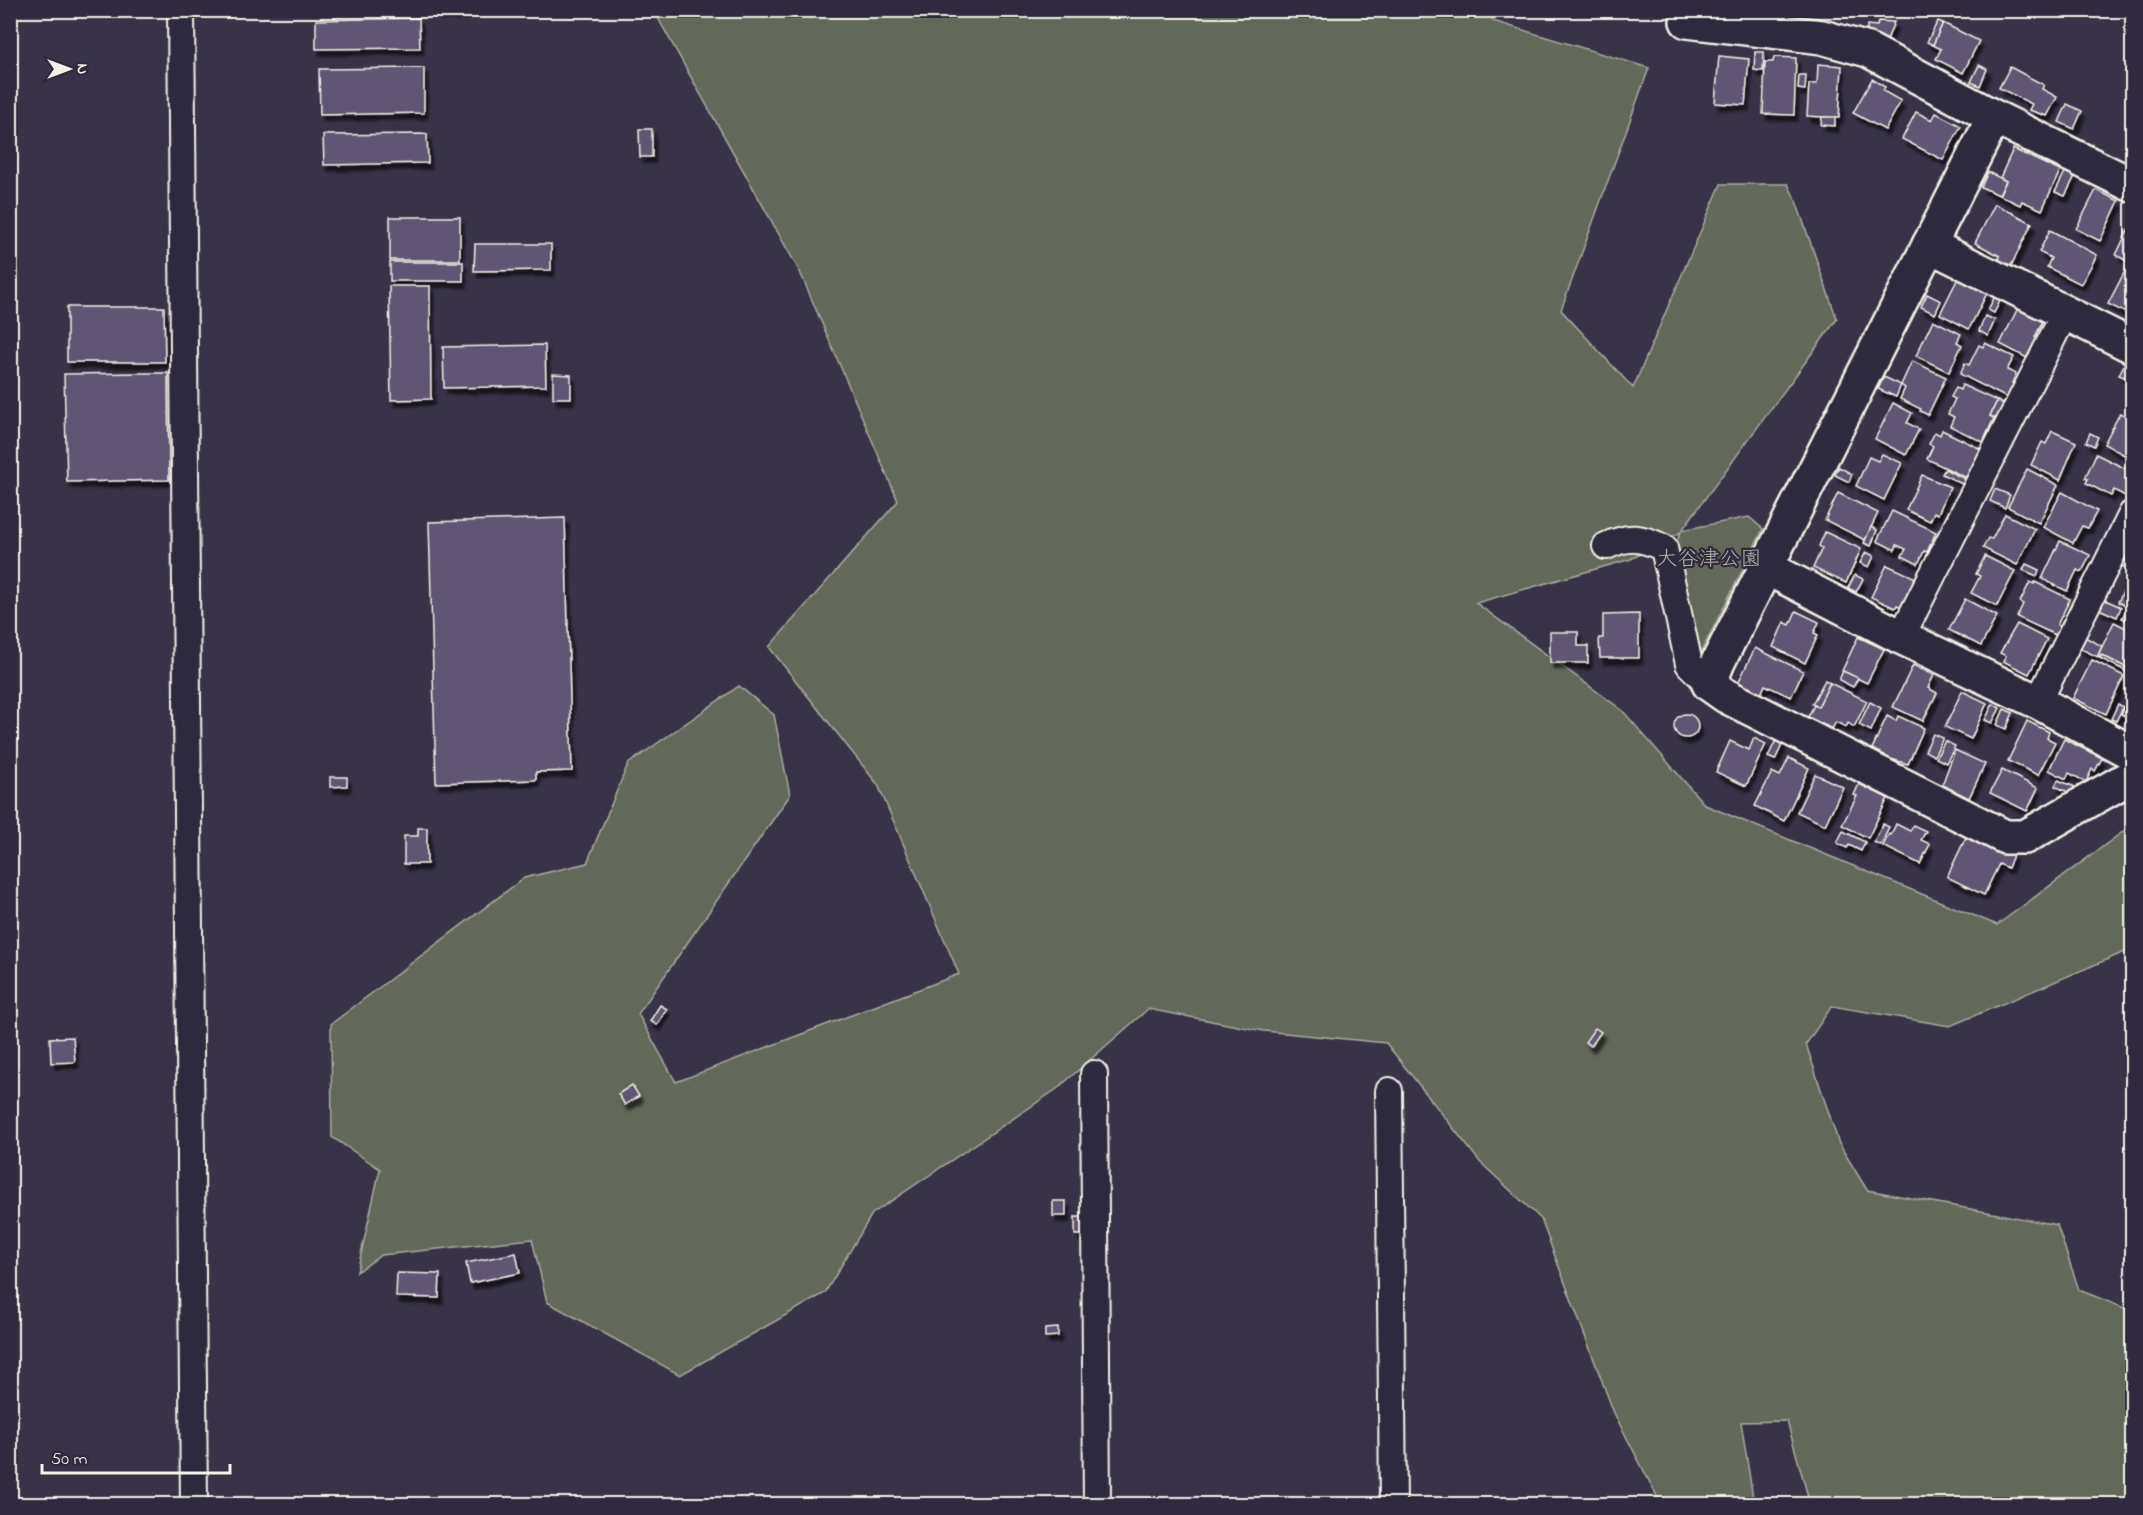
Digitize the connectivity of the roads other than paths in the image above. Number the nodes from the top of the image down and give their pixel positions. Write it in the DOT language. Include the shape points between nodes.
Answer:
graph roads {
  1 [pos="182,10"];
  2 [pos="1687,21"];
  3 [pos="1994,117"];
  4 [pos="2133,185"];
  5 [pos="1929,245"];
  6 [pos="2065,314"];
  7 [pos="2133,346"];
  8 [pos="2133,514"];
  9 [pos="1606,546"];
  10 [pos="1767,568"];
  11 [pos="1901,637"];
  12 [pos="1709,684"];
  13 [pos="2038,702"];
  14 [pos="2133,753"];
  15 [pos="2133,776"];
  16 [pos="1094,1074"];
  17 [pos="1389,1091"];
  18 [pos="194,1504"];
  19 [pos="1097,1504"];
  20 [pos="1393,1504"];
  1 -- 18 [label="street"];
  2 -- 3 [label="street" via="1822,37 1868,50"];
  3 -- 4 [label="street"];
  3 -- 5 [label="street"];
  5 -- 6 [label="street"];
  5 -- 10 [label="street"];
  6 -- 7 [label="street"];
  6 -- 11 [label="street"];
  8 -- 13 [label="street"];
  9 -- 12 [label="street" via="1623,538 1646,539 1664,549 1689,664"];
  10 -- 11 [label="street"];
  10 -- 12 [label="street"];
  11 -- 13 [label="street"];
  12 -- 15 [label="street" via="2005,837 2025,837"];
  13 -- 14 [label="street"];
  16 -- 19 [label="street"];
  17 -- 20 [label="street"];
}
